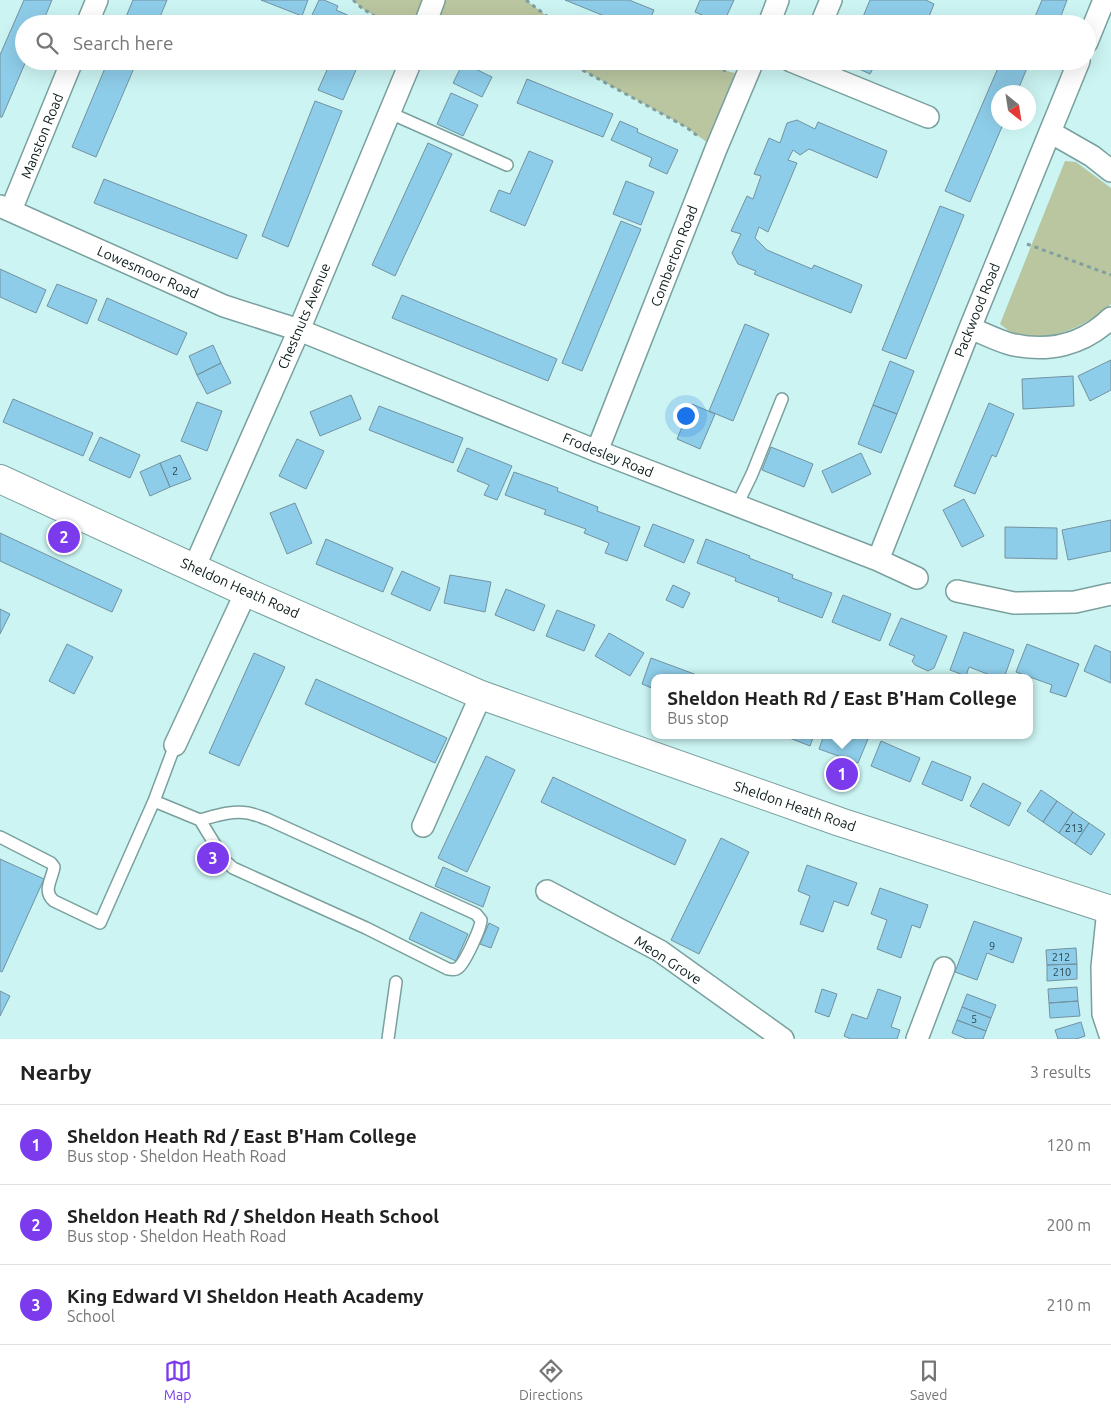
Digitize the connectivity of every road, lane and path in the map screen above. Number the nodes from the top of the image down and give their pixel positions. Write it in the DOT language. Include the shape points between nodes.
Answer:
graph roads {
  1 [pos="97,0"];
  2 [pos="353,0"];
  3 [pos="434,0"];
  4 [pos="526,0"];
  5 [pos="777,0"];
  6 [pos="831,0"];
  7 [pos="1104,0"];
  8 [pos="91,15"];
  9 [pos="373,15"];
  10 [pos="428,15"];
  11 [pos="545,15"];
  12 [pos="771,15"];
  13 [pos="825,15"];
  14 [pos="1096,20"];
  15 [pos="68,70"];
  16 [pos="407,70"];
  17 [pos="582,70"];
  18 [pos="723,70"];
  19 [pos="749,70"];
  20 [pos="817,70"];
  21 [pos="1075,70"];
  22 [pos="733,73"];
  23 [pos="390,113"];
  24 [pos="928,117"];
  25 [pos="1050,132"];
  26 [pos="716,148"];
  27 [pos="507,165"];
  28 [pos="1111,172"];
  29 [pos="6,208"];
  30 [pos="1007,237"];
  31 [pos="1111,276"];
  32 [pos="1111,318"];
  33 [pos="970,328"];
  34 [pos="299,330"];
  35 [pos="782,399"];
  36 [pos="598,451"];
  37 [pos="0,479"];
  38 [pos="738,505"];
  39 [pos="878,560"];
  40 [pos="194,568"];
  41 [pos="917,578"];
  42 [pos="246,592"];
  43 [pos="957,592"];
  44 [pos="1111,594"];
  45 [pos="481,695"];
  46 [pos="175,745"];
  47 [pos="154,801"];
  48 [pos="200,820"];
  49 [pos="423,826"];
  50 [pos="0,837"];
  51 [pos="547,891"];
  52 [pos="1110,910"];
  53 [pos="944,968"];
  54 [pos="396,982"];
  55 [pos="1111,1038"];
  56 [pos="388,1039"];
  57 [pos="783,1039"];
  58 [pos="917,1039"];
  1 -- 8 [label="street"];
  2 -- 9 [label="path"];
  3 -- 10 [label="street"];
  4 -- 11 [label="path"];
  5 -- 12 [label="street"];
  6 -- 13 [label="street"];
  7 -- 14 [label="street"];
  15 -- 29 [label="street, Manston Road"];
  16 -- 23 [label="street, Chestnuts Avenue"];
  17 -- 26 [label="path"];
  18 -- 22 [label="path"];
  19 -- 26 [label="street, Comberton Road"];
  20 -- 24 [label="street"];
  21 -- 25 [label="street, Packwood Road"];
  23 -- 27 [label="lane"];
  23 -- 34 [label="street, Chestnuts Avenue"];
  25 -- 28 [label="street" via="1092,156"];
  25 -- 30 [label="street, Packwood Road"];
  26 -- 36 [label="street, Comberton Road"];
  29 -- 34 [label="street, Lowesmoor Road" via="224,306"];
  30 -- 31 [label="path"];
  30 -- 33 [label="street, Packwood Road"];
  32 -- 33 [label="street" via="1085,337 1052,348 1008,343"];
  33 -- 39 [label="street, Packwood Road"];
  34 -- 36 [label="street, Frodesley Road"];
  34 -- 40 [label="street, Chestnuts Avenue"];
  35 -- 38 [label="lane"];
  36 -- 38 [label="street, Frodesley Road"];
  37 -- 40 [label="street, Sheldon Heath Road"];
  38 -- 39 [label="street, Frodesley Road"];
  39 -- 41 [label="street, Frodesley Road"];
  40 -- 42 [label="street, Sheldon Heath Road"];
  42 -- 45 [label="street, Sheldon Heath Road"];
  42 -- 46 [label="street"];
  43 -- 44 [label="street" via="1014,603 1074,602"];
  45 -- 49 [label="street"];
  45 -- 52 [label="street, Sheldon Heath Road" via="840,822"];
  46 -- 47 [label="lane"];
  47 -- 48 [label="lane"];
  47 -- 50 [label="lane" via="100,924 49,896 54,867 51,863"];
  48 -- 48 [label="lane" via="240,812 267,819 476,914 481,920 479,930 460,967 448,969 232,868"];
  51 -- 57 [label="street, Meon Grove" via="660,951"];
  52 -- 55 [label="street" via="1102,968 1103,1014"];
  53 -- 58 [label="street"];
  54 -- 56 [label="lane"];
}
